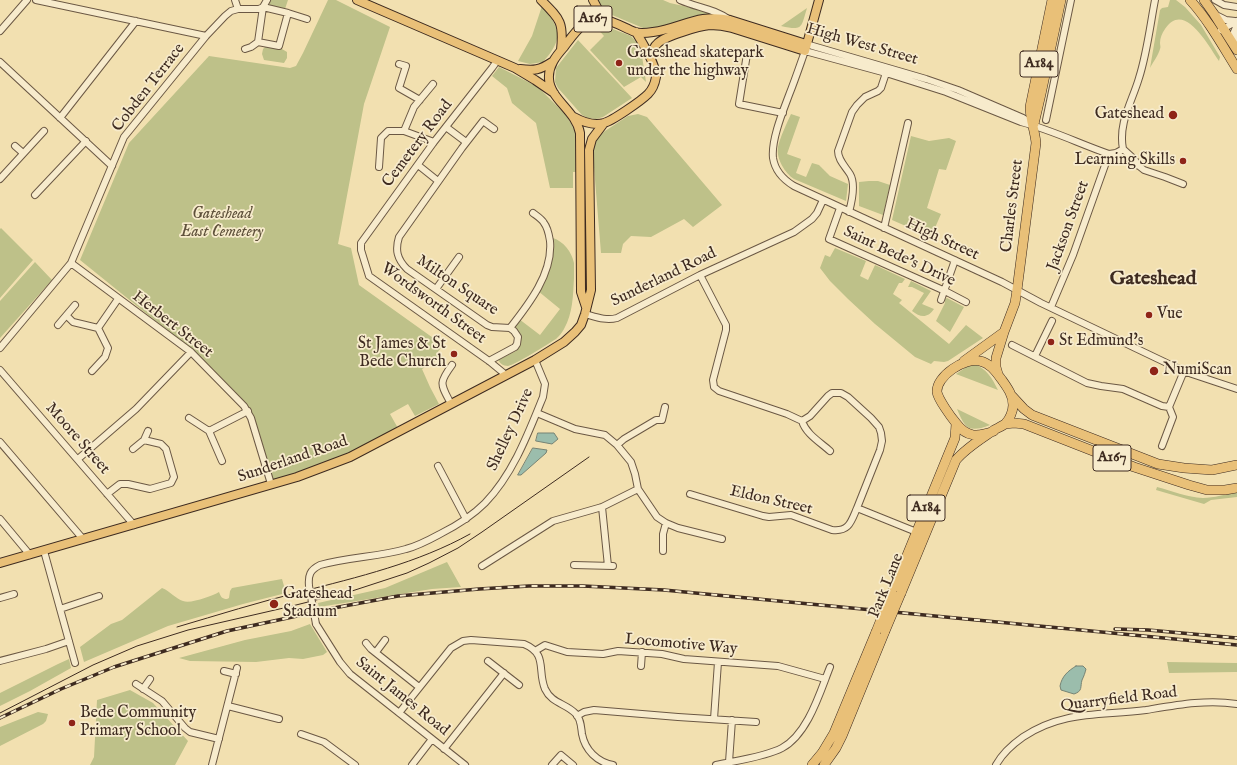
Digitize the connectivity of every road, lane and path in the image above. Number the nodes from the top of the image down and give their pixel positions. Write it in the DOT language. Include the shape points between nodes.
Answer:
graph roads {
  1 [pos="27,0"];
  2 [pos="36,0"];
  3 [pos="235,0"];
  4 [pos="267,0"];
  5 [pos="357,0"];
  6 [pos="541,0"];
  7 [pos="593,0"];
  8 [pos="680,0"];
  9 [pos="819,0"];
  10 [pos="1052,0"];
  11 [pos="1061,0"];
  12 [pos="1071,0"];
  13 [pos="1155,0"];
  14 [pos="1190,0"];
  15 [pos="1204,0"];
  16 [pos="1215,0"];
  17 [pos="368,2"];
  18 [pos="263,7"];
  19 [pos="1237,7"];
  20 [pos="238,9"];
  21 [pos="288,13"];
  22 [pos="1214,14"];
  23 [pos="307,19"];
  24 [pos="606,20"];
  25 [pos="730,20"];
  26 [pos="1237,20"];
  27 [pos="136,22"];
  28 [pos="1237,24"];
  29 [pos="1224,28"];
  30 [pos="0,31"];
  31 [pos="636,32"];
  32 [pos="1215,33"];
  33 [pos="206,36"];
  34 [pos="258,42"];
  35 [pos="806,47"];
  36 [pos="1236,47"];
  37 [pos="246,49"];
  38 [pos="561,51"];
  39 [pos="747,54"];
  40 [pos="651,58"];
  41 [pos="497,61"];
  42 [pos="0,62"];
  43 [pos="552,62"];
  44 [pos="399,64"];
  45 [pos="882,66"];
  46 [pos="515,68"];
  47 [pos="1237,69"];
  48 [pos="886,73"];
  49 [pos="433,84"];
  50 [pos="554,94"];
  51 [pos="420,100"];
  52 [pos="783,113"];
  53 [pos="574,117"];
  54 [pos="60,118"];
  55 [pos="1046,120"];
  56 [pos="604,123"];
  57 [pos="908,123"];
  58 [pos="1033,125"];
  59 [pos="446,127"];
  60 [pos="494,129"];
  61 [pos="404,130"];
  62 [pos="44,131"];
  63 [pos="86,141"];
  64 [pos="434,142"];
  65 [pos="466,142"];
  66 [pos="15,146"];
  67 [pos="1123,148"];
  68 [pos="24,153"];
  69 [pos="1116,153"];
  70 [pos="1109,154"];
  71 [pos="418,165"];
  72 [pos="112,166"];
  73 [pos="1139,166"];
  74 [pos="379,167"];
  75 [pos="0,179"];
  76 [pos="438,182"];
  77 [pos="1182,184"];
  78 [pos="35,195"];
  79 [pos="823,200"];
  80 [pos="840,208"];
  81 [pos="849,212"];
  82 [pos="533,213"];
  83 [pos="884,228"];
  84 [pos="361,243"];
  85 [pos="460,257"];
  86 [pos="955,260"];
  87 [pos="71,263"];
  88 [pos="700,275"];
  89 [pos="436,289"];
  90 [pos="1018,290"];
  91 [pos="945,292"];
  92 [pos="118,299"];
  93 [pos="942,300"];
  94 [pos="966,302"];
  95 [pos="75,305"];
  96 [pos="1051,307"];
  97 [pos="586,311"];
  98 [pos="67,316"];
  99 [pos="1052,321"];
  100 [pos="58,325"];
  101 [pos="98,328"];
  102 [pos="510,328"];
  103 [pos="1004,332"];
  104 [pos="1012,345"];
  105 [pos="0,348"];
  106 [pos="191,352"];
  107 [pos="1035,356"];
  108 [pos="535,360"];
  109 [pos="489,361"];
  110 [pos="963,362"];
  111 [pos="452,365"];
  112 [pos="0,370"];
  113 [pos="92,371"];
  114 [pos="1184,371"];
  115 [pos="998,374"];
  116 [pos="506,375"];
  117 [pos="1237,389"];
  118 [pos="1012,396"];
  119 [pos="451,404"];
  120 [pos="1169,407"];
  121 [pos="665,408"];
  122 [pos="248,411"];
  123 [pos="537,413"];
  124 [pos="189,418"];
  125 [pos="802,421"];
  126 [pos="956,424"];
  127 [pos="1005,424"];
  128 [pos="148,431"];
  129 [pos="209,431"];
  130 [pos="994,431"];
  131 [pos="144,440"];
  132 [pos="0,442"];
  133 [pos="617,445"];
  134 [pos="1162,446"];
  135 [pos="133,449"];
  136 [pos="830,451"];
  137 [pos="78,459"];
  138 [pos="222,461"];
  139 [pos="1237,465"];
  140 [pos="438,466"];
  141 [pos="271,484"];
  142 [pos="1237,488"];
  143 [pos="638,489"];
  144 [pos="108,494"];
  145 [pos="690,494"];
  146 [pos="602,507"];
  147 [pos="857,508"];
  148 [pos="0,519"];
  149 [pos="466,519"];
  150 [pos="666,523"];
  151 [pos="134,525"];
  152 [pos="921,533"];
  153 [pos="83,539"];
  154 [pos="722,539"];
  155 [pos="44,551"];
  156 [pos="663,551"];
  157 [pos="30,555"];
  158 [pos="0,563"];
  159 [pos="574,565"];
  160 [pos="482,566"];
  161 [pos="309,576"];
  162 [pos="14,594"];
  163 [pos="99,596"];
  164 [pos="0,598"];
  165 [pos="60,609"];
  166 [pos="881,631"];
  167 [pos="385,640"];
  168 [pos="69,641"];
  169 [pos="366,642"];
  170 [pos="376,652"];
  171 [pos="535,652"];
  172 [pos="642,652"];
  173 [pos="0,661"];
  174 [pos="488,661"];
  175 [pos="718,662"];
  176 [pos="75,663"];
  177 [pos="641,666"];
  178 [pos="830,667"];
  179 [pos="224,671"];
  180 [pos="504,673"];
  181 [pos="150,679"];
  182 [pos="825,679"];
  183 [pos="136,684"];
  184 [pos="519,686"];
  185 [pos="419,687"];
  186 [pos="143,689"];
  187 [pos="1237,704"];
  188 [pos="228,706"];
  189 [pos="398,713"];
  190 [pos="577,716"];
  191 [pos="279,719"];
  192 [pos="714,719"];
  193 [pos="732,720"];
  194 [pos="756,722"];
  195 [pos="301,734"];
  196 [pos="219,739"];
  197 [pos="432,739"];
  198 [pos="444,749"];
  199 [pos="729,762"];
  200 [pos="212,765"];
  201 [pos="355,765"];
  202 [pos="412,765"];
  203 [pos="465,765"];
  204 [pos="552,765"];
  205 [pos="573,765"];
  206 [pos="613,765"];
  207 [pos="716,765"];
  208 [pos="812,765"];
  209 [pos="824,765"];
  210 [pos="996,765"];
  1 -- 30 [label="street"];
  2 -- 27 [label="street"];
  3 -- 20 [label="street"];
  4 -- 18 [label="street"];
  5 -- 17 [label="main road"];
  6 -- 38 [label="main road, A167" via="557,16 560,23"];
  7 -- 24 [label="main road, A167"];
  8 -- 25 [label="street, High West Street" via="712,10"];
  9 -- 35 [label="main road"];
  10 -- 58 [label="highway, A184" via="1030,107"];
  11 -- 58 [label="highway, A184"];
  12 -- 55 [label="street"];
  13 -- 67 [label="street" via="1139,78 1122,129"];
  14 -- 32 [label="highway"];
  15 -- 22 [label="highway"];
  16 -- 19 [label="street" via="1224,5"];
  17 -- 41 [label="main road"];
  18 -- 20 [label="street"];
  18 -- 21 [label="street"];
  18 -- 34 [label="street"];
  20 -- 33 [label="street, Cobden Terrace" via="225,16"];
  21 -- 23 [label="street"];
  21 -- 34 [label="street" via="280,46"];
  22 -- 26 [label="street" via="1226,20"];
  22 -- 29 [label="highway"];
  24 -- 31 [label="main road, A167"];
  24 -- 38 [label="main road, A167" via="595,19 585,23"];
  25 -- 31 [label="main road" via="718,17 705,18 656,32"];
  25 -- 35 [label="main road, High West Street"];
  26 -- 29 [label="street"];
  27 -- 33 [label="street"];
  27 -- 54 [label="street"];
  28 -- 36 [label="street" via="1234,32"];
  29 -- 32 [label="street"];
  29 -- 36 [label="highway"];
  31 -- 40 [label="main road"];
  32 -- 47 [label="highway"];
  33 -- 72 [label="street, Cobden Terrace" via="124,137"];
  34 -- 37 [label="street"];
  35 -- 40 [label="main road, High West Street" via="725,26 706,26 662,40 654,47"];
  35 -- 45 [label="street, High West Street"];
  35 -- 48 [label="street, High West Street"];
  35 -- 52 [label="street, High Street"];
  38 -- 43 [label="main road, A167"];
  39 -- 52 [label="street" via="739,104"];
  40 -- 56 [label="main road" via="656,76 651,89 642,99"];
  41 -- 46 [label="main road"];
  41 -- 59 [label="street, Cemetery Road"];
  42 -- 54 [label="street"];
  43 -- 46 [label="main road" via="538,70"];
  43 -- 50 [label="main road" via="549,79"];
  44 -- 51 [label="street" via="406,66 398,88"];
  45 -- 48 [label="street"];
  45 -- 58 [label="street, High West Street" via="958,90 1023,118"];
  46 -- 50 [label="main road"];
  48 -- 58 [label="street, High West Street" via="946,92"];
  48 -- 81 [label="street" via="881,88 862,99 852,112 838,151 852,178"];
  49 -- 51 [label="street"];
  50 -- 53 [label="main road"];
  51 -- 61 [label="street"];
  52 -- 79 [label="street, High Street" via="772,152 777,170 789,183"];
  53 -- 56 [label="main road" via="587,123"];
  53 -- 97 [label="main road" via="580,133 581,292"];
  54 -- 63 [label="street"];
  56 -- 97 [label="main road" via="592,139 589,150 592,290"];
  57 -- 83 [label="street"];
  58 -- 70 [label="street, High West Street"];
  58 -- 90 [label="highway, Charles Street / A184" via="1036,143"];
  59 -- 64 [label="street, Cemetery Road"];
  59 -- 65 [label="street"];
  60 -- 65 [label="street, Milton Square" via="483,121"];
  61 -- 64 [label="street"];
  61 -- 74 [label="street" via="388,131 381,138"];
  62 -- 68 [label="street"];
  63 -- 72 [label="street"];
  63 -- 78 [label="street"];
  64 -- 71 [label="street, Cemetery Road"];
  65 -- 76 [label="street, Milton Square"];
  66 -- 68 [label="street"];
  67 -- 69 [label="street"];
  67 -- 73 [label="street"];
  68 -- 75 [label="street"];
  69 -- 70 [label="street"];
  69 -- 73 [label="street"];
  70 -- 96 [label="street, Jackson Street" via="1073,255"];
  71 -- 76 [label="street"];
  71 -- 84 [label="street, Cemetery Road"];
  72 -- 87 [label="street, Cobden Terrace"];
  73 -- 77 [label="street" via="1149,173"];
  76 -- 89 [label="street, Milton Square" via="399,237 397,251 398,258 407,269"];
  79 -- 80 [label="street, High Street"];
  79 -- 88 [label="street, Sunderland Road" via="817,213 801,228"];
  80 -- 81 [label="street, High Street"];
  80 -- 91 [label="street, Saint Bede's Drive" via="829,239"];
  81 -- 83 [label="street, High Street"];
  82 -- 102 [label="street, Milton Square" via="547,227 551,248 549,262 534,293"];
  83 -- 86 [label="street, High Street"];
  84 -- 109 [label="street, Wordsworth Street" via="369,276"];
  85 -- 89 [label="street"];
  86 -- 90 [label="street, High Street"];
  86 -- 91 [label="street"];
  87 -- 92 [label="street, Herbert Street"];
  87 -- 105 [label="street, Cobden Terrace"];
  88 -- 97 [label="street, Sunderland Road" via="617,318 604,320"];
  88 -- 125 [label="street" via="726,325 713,380 714,387"];
  89 -- 102 [label="street, Milton Square" via="487,325"];
  90 -- 96 [label="street, High Street"];
  90 -- 103 [label="highway, A184"];
  91 -- 93 [label="street"];
  91 -- 94 [label="street, Saint Bede's Drive"];
  92 -- 101 [label="street"];
  92 -- 106 [label="street, Herbert Street"];
  95 -- 98 [label="street"];
  96 -- 114 [label="street, High Street"];
  97 -- 108 [label="main road, Sunderland Road" via="571,337"];
  98 -- 100 [label="street"];
  98 -- 101 [label="street" via="73,322"];
  99 -- 107 [label="street"];
  101 -- 113 [label="street" via="108,348 105,357"];
  102 -- 109 [label="street" via="518,337 517,344"];
  103 -- 110 [label="highway, Park Lane"];
  103 -- 115 [label="highway, A184" via="996,358"];
  104 -- 107 [label="street"];
  106 -- 122 [label="street, Herbert Street"];
  106 -- 137 [label="street" via="136,409"];
  107 -- 120 [label="street" via="1079,379 1095,385 1123,389"];
  108 -- 116 [label="main road, Sunderland Road"];
  108 -- 123 [label="street, Shelley Drive" via="545,384"];
  109 -- 116 [label="street, Wordsworth Street"];
  110 -- 115 [label="highway" via="980,361 991,366"];
  110 -- 126 [label="highway, Park Lane" via="940,381 938,388 938,394"];
  111 -- 119 [label="street" via="442,383"];
  112 -- 137 [label="street, Moore Street"];
  114 -- 117 [label="street, High Street"];
  114 -- 120 [label="street"];
  115 -- 118 [label="highway"];
  116 -- 119 [label="main road, Sunderland Road"];
  118 -- 127 [label="highway" via="1012,411"];
  118 -- 139 [label="highway, A167" via="1036,417 1158,464 1212,470"];
  119 -- 141 [label="main road, Sunderland Road" via="350,457"];
  120 -- 134 [label="street" via="1173,417"];
  121 -- 133 [label="street" via="662,420 656,420"];
  122 -- 129 [label="street"];
  122 -- 141 [label="street, Herbert Street"];
  123 -- 133 [label="street" via="575,429 605,435"];
  123 -- 149 [label="street, Shelley Drive" via="502,482 484,504"];
  124 -- 129 [label="street"];
  125 -- 136 [label="street" via="804,428"];
  125 -- 147 [label="street, Eldon Street" via="828,396 837,392 845,394 879,427 882,437 880,450"];
  126 -- 130 [label="highway, Park Lane" via="964,432 972,435"];
  126 -- 152 [label="highway, Park Lane / A184" via="955,438"];
  127 -- 130 [label="highway, Park Lane"];
  127 -- 142 [label="highway, A167" via="1024,424 1134,467 1207,490"];
  128 -- 131 [label="street"];
  129 -- 138 [label="street"];
  130 -- 152 [label="highway, Park Lane / A184" via="956,460"];
  131 -- 135 [label="street"];
  131 -- 144 [label="street" via="161,444 166,449 174,477 171,483 150,489 120,484"];
  132 -- 153 [label="street"];
  133 -- 143 [label="street" via="631,462"];
  137 -- 144 [label="street, Moore Street"];
  140 -- 149 [label="street"];
  141 -- 151 [label="main road, Sunderland Road"];
  143 -- 146 [label="street"];
  143 -- 150 [label="street" via="657,518"];
  144 -- 151 [label="street, Moore Street"];
  145 -- 147 [label="street, Eldon Street" via="763,516 791,515 832,530 844,529 849,525"];
  146 -- 159 [label="street" via="610,566"];
  146 -- 160 [label="street" via="553,521"];
  147 -- 152 [label="street"];
  148 -- 157 [label="street"];
  149 -- 161 [label="street, Shelley Drive" via="407,549 320,565 313,569"];
  150 -- 154 [label="street"];
  150 -- 156 [label="street"];
  151 -- 153 [label="main road, Sunderland Road"];
  152 -- 166 [label="highway, Park Lane / A184, bridge"];
  153 -- 155 [label="main road, Sunderland Road"];
  155 -- 157 [label="main road, Sunderland Road"];
  155 -- 165 [label="street"];
  157 -- 158 [label="main road, Sunderland Road"];
  161 -- 189 [label="street, Saint James Road, bridge" via="316,624 340,662 350,674"];
  162 -- 164 [label="street"];
  163 -- 165 [label="street"];
  165 -- 168 [label="street"];
  166 -- 208 [label="highway, Park Lane / A184" via="834,733"];
  166 -- 209 [label="highway, Park Lane / A184" via="842,736"];
  167 -- 170 [label="street"];
  168 -- 173 [label="street"];
  168 -- 176 [label="street"];
  169 -- 170 [label="street"];
  170 -- 185 [label="street"];
  171 -- 172 [label="street, Locomotive Way" via="545,645 567,652"];
  171 -- 185 [label="street" via="519,643 463,641 451,648"];
  171 -- 190 [label="street" via="540,660 542,679 548,693"];
  172 -- 175 [label="street, Locomotive Way"];
  172 -- 177 [label="street"];
  174 -- 180 [label="street"];
  175 -- 182 [label="street, Locomotive Way" via="778,666"];
  175 -- 192 [label="street"];
  178 -- 182 [label="street"];
  179 -- 188 [label="street" via="236,671"];
  180 -- 184 [label="street"];
  180 -- 198 [label="street"];
  181 -- 186 [label="street"];
  182 -- 199 [label="street" via="817,701 793,739 775,751"];
  183 -- 186 [label="street"];
  185 -- 189 [label="street"];
  186 -- 196 [label="street" via="162,701 190,732"];
  187 -- 210 [label="street, Quarryfield Road" via="1200,703 1167,706 1054,721 1016,742"];
  188 -- 191 [label="street"];
  188 -- 196 [label="street"];
  189 -- 197 [label="street, Saint James Road"];
  190 -- 192 [label="street" via="594,710"];
  190 -- 206 [label="street" via="590,752 599,760"];
  192 -- 193 [label="street"];
  193 -- 194 [label="street"];
  193 -- 199 [label="street"];
  195 -- 201 [label="street" via="324,742"];
  196 -- 200 [label="street"];
  197 -- 198 [label="street, Saint James Road"];
  197 -- 202 [label="street"];
  198 -- 203 [label="street, Saint James Road"];
  199 -- 207 [label="street"];
  204 -- 205 [label="street" via="560,755"];
}
